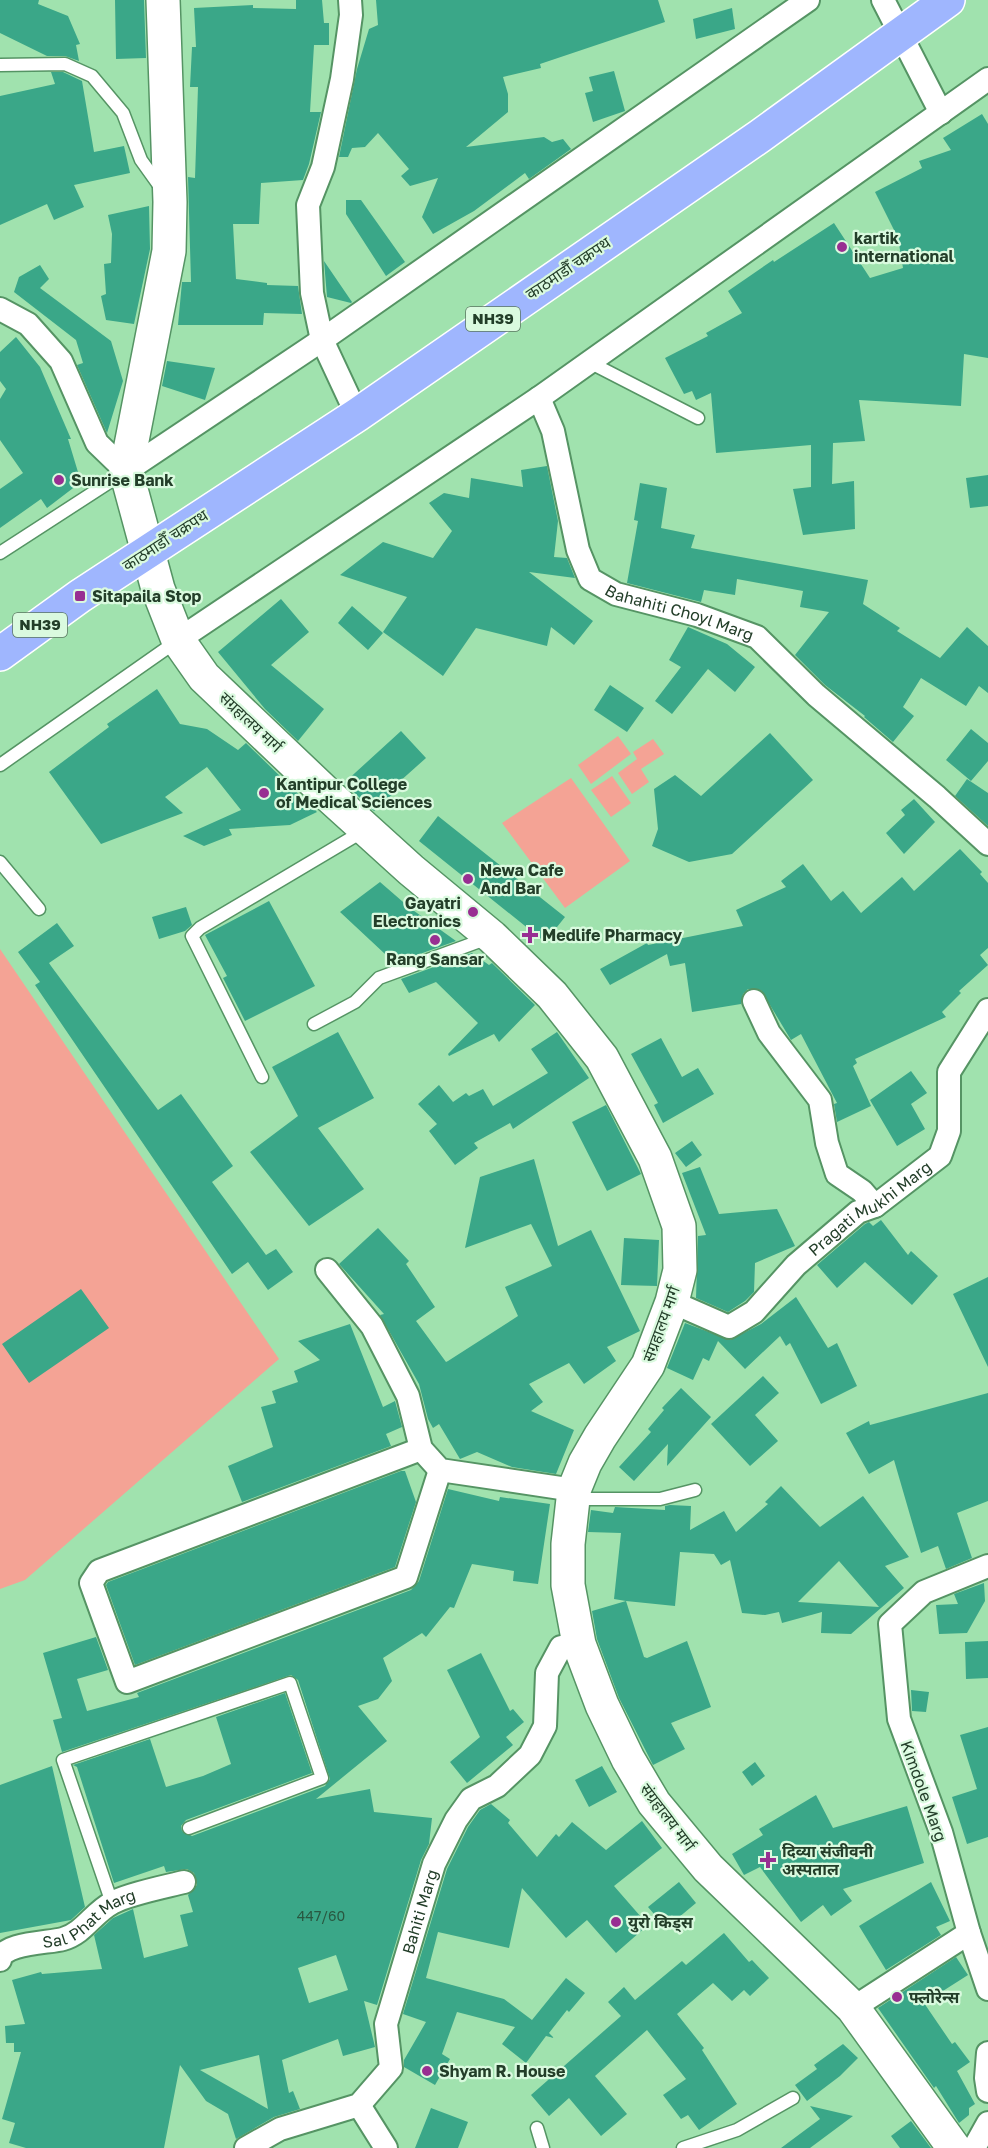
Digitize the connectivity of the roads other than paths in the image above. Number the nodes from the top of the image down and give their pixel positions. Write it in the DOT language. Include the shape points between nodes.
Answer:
graph roads {
  1 [pos="163,0"];
  2 [pos="350,0"];
  3 [pos="808,0"];
  4 [pos="883,0"];
  5 [pos="948,0"];
  6 [pos="901,32"];
  7 [pos="0,65"];
  8 [pos="988,79"];
  9 [pos="941,113"];
  10 [pos="170,202"];
  11 [pos="0,309"];
  12 [pos="322,340"];
  13 [pos="589,362"];
  14 [pos="539,398"];
  15 [pos="357,415"];
  16 [pos="698,418"];
  17 [pos="126,471"];
  18 [pos="147,551"];
  19 [pos="0,553"];
  20 [pos="178,640"];
  21 [pos="0,654"];
  22 [pos="0,765"];
  23 [pos="366,829"];
  24 [pos="988,844"];
  25 [pos="0,862"];
  26 [pos="39,909"];
  27 [pos="492,937"];
  28 [pos="754,1000"];
  29 [pos="985,1022"];
  30 [pos="314,1024"];
  31 [pos="262,1077"];
  32 [pos="875,1206"];
  33 [pos="327,1270"];
  34 [pos="672,1302"];
  35 [pos="421,1449"];
  36 [pos="440,1470"];
  37 [pos="695,1490"];
  38 [pos="573,1494"];
  39 [pos="988,1566"];
  40 [pos="579,1644"];
  41 [pos="189,1828"];
  42 [pos="184,1882"];
  43 [pos="112,1903"];
  44 [pos="969,1933"];
  45 [pos="0,1960"];
  46 [pos="988,1989"];
  47 [pos="853,2008"];
  48 [pos="988,2053"];
  49 [pos="988,2091"];
  50 [pos="793,2098"];
  51 [pos="358,2105"];
  52 [pos="988,2123"];
  53 [pos="537,2128"];
  54 [pos="246,2148"];
  55 [pos="386,2148"];
  56 [pos="543,2148"];
  57 [pos="683,2148"];
  58 [pos="954,2148"];
  59 [pos="974,2148"];
  1 -- 10 [label="main road"];
  2 -- 12 [label="street" via="342,80 323,167 308,204 312,293"];
  3 -- 12 [label="street"];
  4 -- 6 [label="street"];
  5 -- 6 [label="highway, NH39"];
  6 -- 9 [label="street"];
  6 -- 15 [label="highway, काठमाडाैँ चक्रपथ / NH39" via="760,136"];
  7 -- 10 [label="lane" via="65,64 92,76 123,112 141,160"];
  8 -- 9 [label="street"];
  9 -- 13 [label="street"];
  10 -- 17 [label="main road" via="169,251"];
  11 -- 17 [label="street" via="28,324 61,361 97,443"];
  12 -- 15 [label="street"];
  12 -- 17 [label="street"];
  13 -- 14 [label="street"];
  13 -- 16 [label="lane"];
  14 -- 20 [label="street"];
  14 -- 24 [label="street, Bahahiti Choyl Marg" via="553,431 578,550 590,579 616,594 697,615 758,637 816,695"];
  15 -- 18 [label="highway, काठमाडाैँ चक्रपथ / NH39"];
  17 -- 18 [label="main road, संग्रहालय मार्ग"];
  17 -- 19 [label="lane"];
  18 -- 20 [label="main road, संग्रहालय मार्ग"];
  18 -- 21 [label="highway, काठमाडाैँ चक्रपथ / NH39"];
  20 -- 22 [label="lane"];
  20 -- 23 [label="main road, संग्रहालय मार्ग" via="204,677"];
  23 -- 27 [label="main road, संग्रहालय मार्ग"];
  23 -- 31 [label="lane" via="192,936"];
  25 -- 26 [label="lane"];
  27 -- 30 [label="lane" via="379,978 356,1002"];
  27 -- 34 [label="main road, संग्रहालय मार्ग" via="579,1026 602,1058 655,1158 679,1226 680,1270"];
  28 -- 32 [label="street" via="769,1033 820,1100 837,1174 862,1191"];
  29 -- 32 [label="street, Pragati Mukhi Marg" via="949,1072 949,1131 940,1156"];
  32 -- 34 [label="street, Pragati Mukhi Marg" via="858,1212 796,1265 754,1312 729,1327"];
  33 -- 35 [label="street" via="372,1326 408,1396"];
  34 -- 38 [label="main road, संग्रहालय मार्ग" via="648,1365 600,1437"];
  35 -- 36 [label="street"];
  35 -- 36 [label="street" via="99,1572 91,1583 127,1682 406,1577"];
  36 -- 38 [label="street"];
  37 -- 38 [label="lane" via="660,1499"];
  38 -- 40 [label="main road, संग्रहालय मार्ग" via="568,1585"];
  39 -- 44 [label="street, Kimdole Marg" via="924,1592 891,1624 899,1719 940,1832"];
  40 -- 47 [label="main road, संग्रहालय मार्ग" via="628,1760 654,1803 708,1868"];
  40 -- 51 [label="street, Bahiti Marg" via="561,1647 547,1673 545,1726 530,1755 497,1786 471,1799 434,1864 386,2025 392,2068"];
  41 -- 43 [label="lane" via="322,1778 290,1683 63,1760"];
  42 -- 43 [label="street, Sal Phat Marg"];
  43 -- 45 [label="street, Sal Phat Marg" via="81,1931 64,1939 8,1949"];
  44 -- 46 [label="street"];
  44 -- 47 [label="street"];
  47 -- 58 [label="main road, संग्रहालय मार्ग"];
  48 -- 49 [label="street"];
  50 -- 57 [label="lane" via="736,2130"];
  51 -- 54 [label="street" via="280,2129"];
  51 -- 55 [label="street"];
  52 -- 59 [label="street"];
  53 -- 56 [label="lane"];
}
